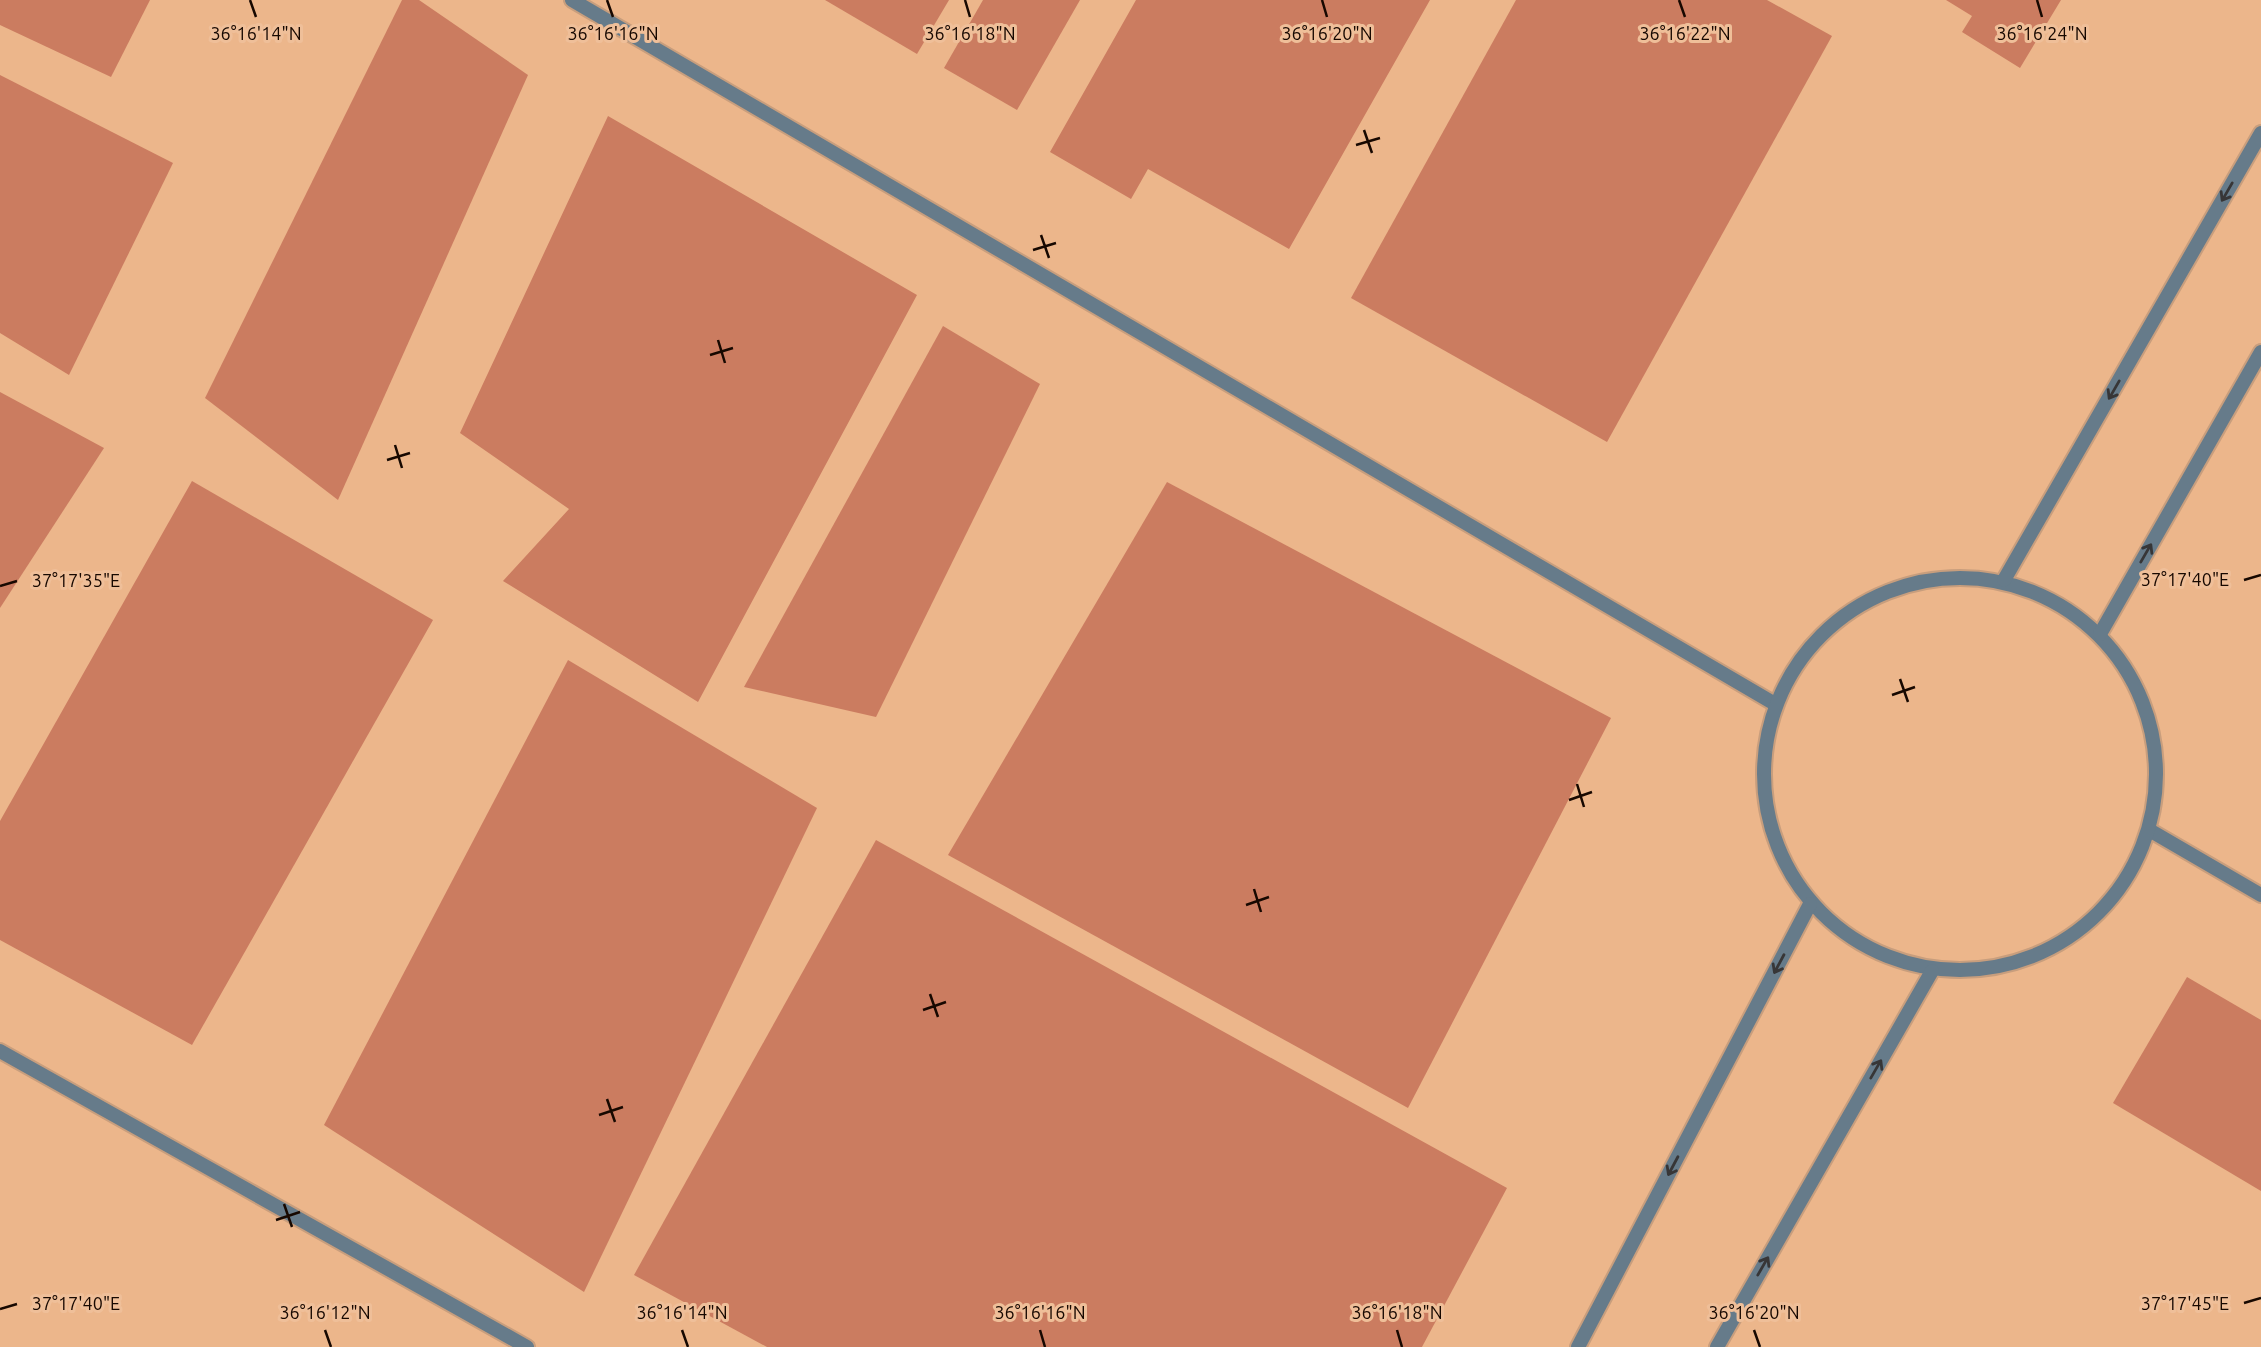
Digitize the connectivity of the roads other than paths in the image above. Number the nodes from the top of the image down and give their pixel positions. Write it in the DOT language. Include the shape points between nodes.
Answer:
graph roads {
  1 [pos="572,0"];
  2 [pos="2261,133"];
  3 [pos="2261,352"];
  4 [pos="2004,580"];
  5 [pos="2100,634"];
  6 [pos="1775,704"];
  7 [pos="2151,831"];
  8 [pos="2261,895"];
  9 [pos="1810,904"];
  10 [pos="1932,971"];
  11 [pos="0,1051"];
  12 [pos="527,1347"];
  13 [pos="1578,1347"];
  14 [pos="1717,1347"];
  1 -- 6 [label="street"];
  2 -- 4 [label="street, one-way"];
  5 -- 3 [label="street, one-way"];
  4 -- 5 [label="street" via="2056,600"];
  4 -- 6 [label="street" via="1933,577 1866,599 1811,643"];
  5 -- 7 [label="street" via="2140,692 2158,760"];
  6 -- 9 [label="street" via="1762,773 1774,843"];
  7 -- 8 [label="street"];
  7 -- 10 [label="street" via="2119,894 2068,942 2003,969"];
  9 -- 10 [label="street" via="1865,948"];
  9 -- 13 [label="street, one-way"];
  14 -- 10 [label="street, one-way"];
  11 -- 12 [label="street"];
}
